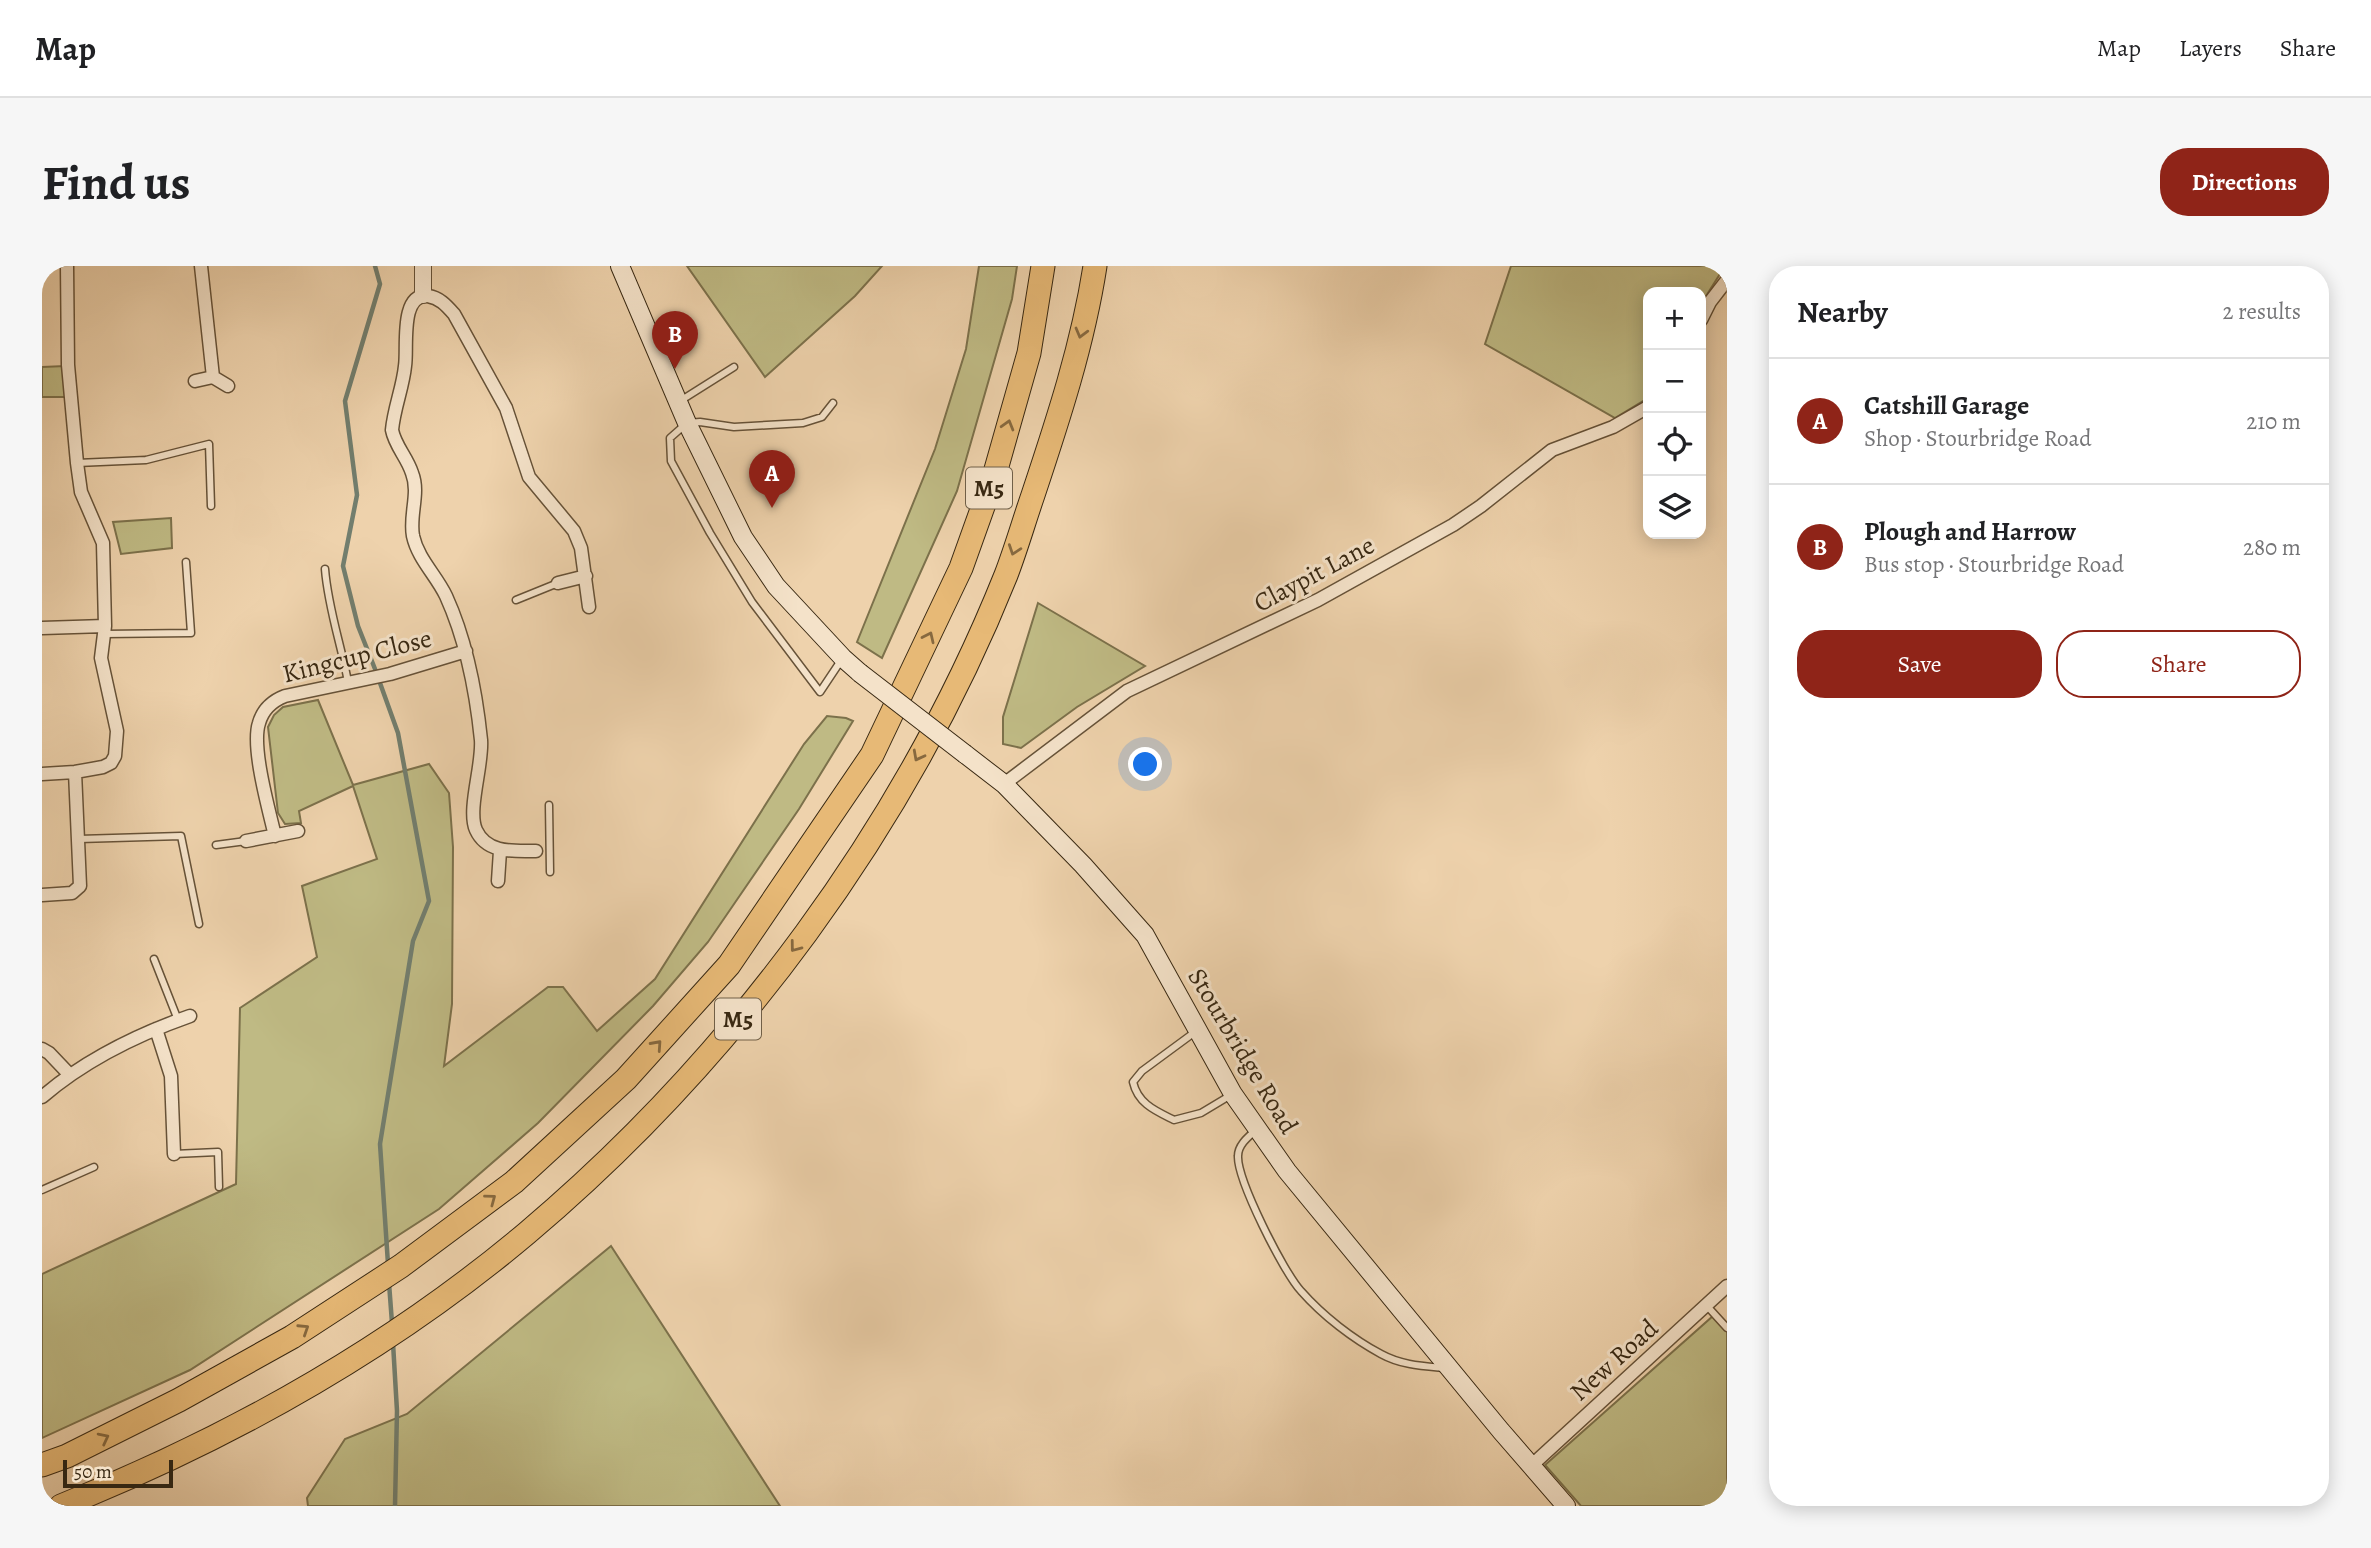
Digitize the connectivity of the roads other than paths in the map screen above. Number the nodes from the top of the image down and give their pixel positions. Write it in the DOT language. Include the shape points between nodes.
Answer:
graph roads {
  1 [pos="67,266"];
  2 [pos="201,266"];
  3 [pos="423,266"];
  4 [pos="620,266"];
  5 [pos="1043,266"];
  6 [pos="1095,266"];
  7 [pos="1727,279"];
  8 [pos="423,295"];
  9 [pos="1706,310"];
  10 [pos="734,367"];
  11 [pos="213,377"];
  12 [pos="195,381"];
  13 [pos="228,386"];
  14 [pos="678,402"];
  15 [pos="833,403"];
  16 [pos="1643,410"];
  17 [pos="687,423"];
  18 [pos="77,463"];
  19 [pos="211,506"];
  20 [pos="186,562"];
  21 [pos="325,569"];
  22 [pos="586,576"];
  23 [pos="558,583"];
  24 [pos="516,600"];
  25 [pos="589,607"];
  26 [pos="42,628"];
  27 [pos="105,630"];
  28 [pos="466,651"];
  29 [pos="843,658"];
  30 [pos="348,682"];
  31 [pos="75,772"];
  32 [pos="42,774"];
  33 [pos="1004,784"];
  34 [pos="549,805"];
  35 [pos="298,831"];
  36 [pos="275,836"];
  37 [pos="79,838"];
  38 [pos="246,841"];
  39 [pos="216,845"];
  40 [pos="499,851"];
  41 [pos="536,851"];
  42 [pos="550,851"];
  43 [pos="550,872"];
  44 [pos="498,881"];
  45 [pos="42,895"];
  46 [pos="199,924"];
  47 [pos="154,959"];
  48 [pos="184,1018"];
  49 [pos="156,1029"];
  50 [pos="1198,1030"];
  51 [pos="42,1049"];
  52 [pos="69,1074"];
  53 [pos="1233,1094"];
  54 [pos="42,1097"];
  55 [pos="1256,1130"];
  56 [pos="174,1154"];
  57 [pos="93,1167"];
  58 [pos="219,1187"];
  59 [pos="42,1190"];
  60 [pos="1727,1286"];
  61 [pos="1707,1306"];
  62 [pos="1727,1328"];
  63 [pos="1449,1369"];
  64 [pos="42,1465"];
  65 [pos="1531,1466"];
  66 [pos="61,1506"];
  67 [pos="1566,1506"];
  1 -- 18 [label="street" via="68,365"];
  2 -- 11 [label="street"];
  3 -- 8 [label="street"];
  4 -- 14 [label="main road, Stourbridge Road"];
  64 -- 5 [label="highway, M5, one-way" via="179,1400 292,1337 401,1266 514,1182 626,1079 729,965 872,755 961,568 995,473 1028,353"];
  6 -- 66 [label="highway, M5, one-way" via="1057,423 1007,573 966,666 848,876 705,1060 622,1148 525,1234 437,1301 244,1423"];
  7 -- 9 [label="street"];
  8 -- 22 [label="street" via="444,302 454,314 506,408 529,477 574,531"];
  8 -- 28 [label="street" via="415,300 406,320 406,362 392,430 414,475 411,524 417,548 445,594"];
  10 -- 14 [label="lane"];
  11 -- 12 [label="street"];
  11 -- 13 [label="street"];
  14 -- 17 [label="main road, Stourbridge Road"];
  15 -- 17 [label="lane" via="822,416 803,423 747,427"];
  16 -- 33 [label="street, Claypit Lane" via="1552,450 1453,525 1318,600 1127,691"];
  17 -- 29 [label="main road, Stourbridge Road" via="743,537 776,586"];
  17 -- 29 [label="lane" via="670,438 671,461 752,602 820,692"];
  18 -- 19 [label="lane" via="146,460 209,444"];
  18 -- 27 [label="street" via="81,492 103,543"];
  20 -- 27 [label="lane" via="191,633"];
  21 -- 30 [label="lane"];
  22 -- 23 [label="street"];
  22 -- 25 [label="street"];
  23 -- 24 [label="lane"];
  26 -- 27 [label="street"];
  27 -- 31 [label="street" via="101,658 117,730 115,756 103,767"];
  28 -- 30 [label="street, Kingcup Close"];
  28 -- 40 [label="street" via="481,744 475,828 482,840"];
  29 -- 33 [label="main road, Stourbridge Road, bridge"];
  30 -- 36 [label="street, Kingcup Close" via="277,699 259,722 258,747"];
  31 -- 32 [label="street"];
  31 -- 37 [label="street"];
  33 -- 50 [label="main road, Stourbridge Road" via="1145,935"];
  34 -- 42 [label="lane"];
  35 -- 36 [label="street"];
  36 -- 38 [label="street"];
  37 -- 45 [label="street" via="80,886 72,893"];
  37 -- 46 [label="lane" via="181,836"];
  38 -- 39 [label="lane"];
  40 -- 41 [label="street"];
  40 -- 44 [label="street"];
  41 -- 42 [label="lane"];
  42 -- 43 [label="lane"];
  47 -- 48 [label="lane"];
  48 -- 49 [label="street"];
  49 -- 52 [label="street"];
  49 -- 56 [label="street" via="171,1076"];
  50 -- 53 [label="main road, Stourbridge Road"];
  50 -- 53 [label="lane" via="1142,1071 1133,1082 1135,1091 1141,1101 1174,1120 1201,1113"];
  51 -- 52 [label="street"];
  52 -- 54 [label="street"];
  53 -- 55 [label="main road, Stourbridge Road"];
  55 -- 63 [label="main road, Stourbridge Road"];
  55 -- 63 [label="lane" via="1240,1147 1242,1173 1276,1252 1300,1290 1337,1324 1382,1355"];
  56 -- 58 [label="lane" via="218,1152"];
  57 -- 59 [label="lane"];
  60 -- 61 [label="street, New Road"];
  61 -- 62 [label="lane"];
  61 -- 65 [label="street, New Road"];
  63 -- 65 [label="main road, Stourbridge Road"];
  65 -- 67 [label="main road, Stourbridge Road"];
}
